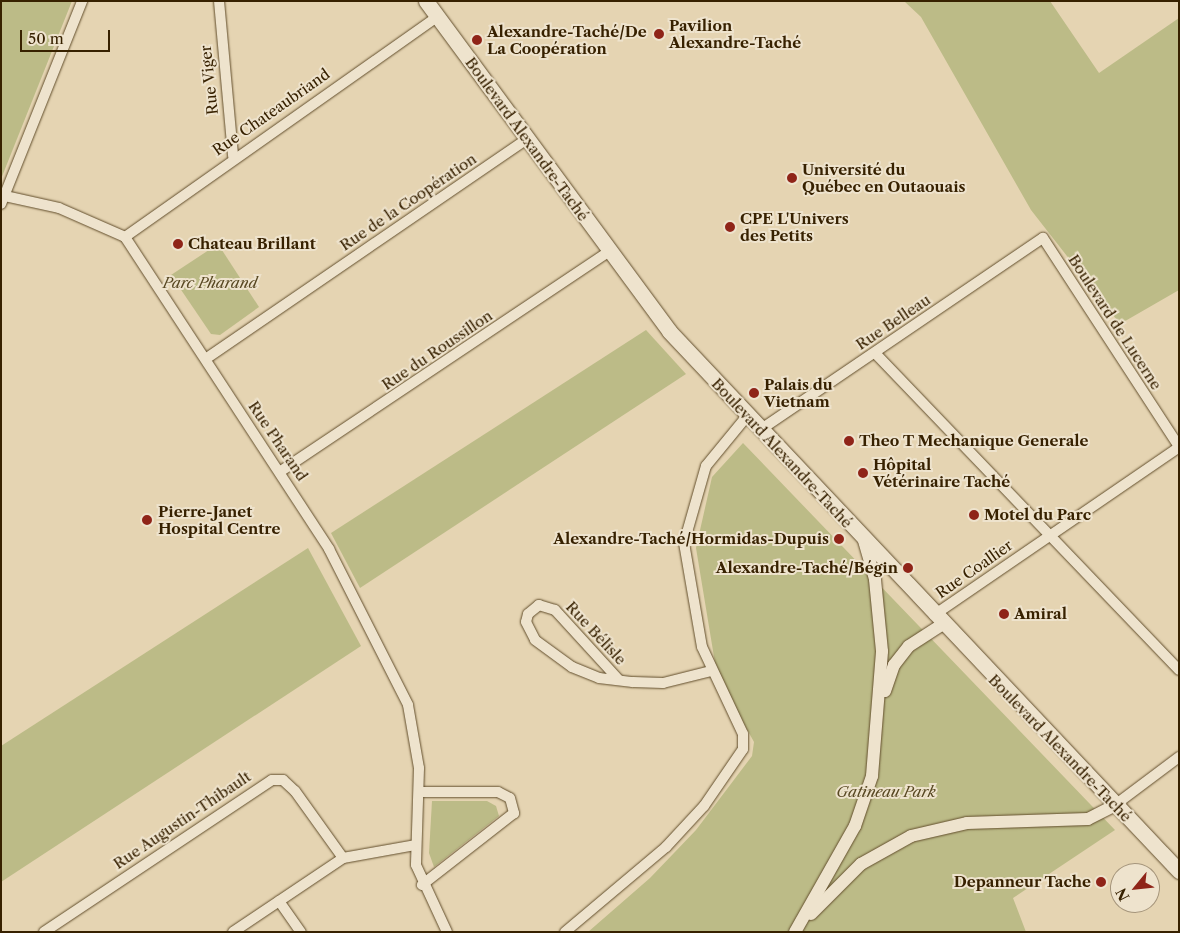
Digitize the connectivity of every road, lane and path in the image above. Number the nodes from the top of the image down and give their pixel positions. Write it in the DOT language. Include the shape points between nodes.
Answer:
graph roads {
  1 [pos="82,1"];
  2 [pos="220,1"];
  3 [pos="426,1"];
  4 [pos="438,16"];
  5 [pos="527,139"];
  6 [pos="233,156"];
  7 [pos="3,200"];
  8 [pos="125,237"];
  9 [pos="1043,238"];
  10 [pos="608,252"];
  11 [pos="874,353"];
  12 [pos="207,358"];
  13 [pos="747,416"];
  14 [pos="760,430"];
  15 [pos="1179,447"];
  16 [pos="281,472"];
  17 [pos="1049,535"];
  18 [pos="864,541"];
  19 [pos="939,619"];
  20 [pos="1179,670"];
  21 [pos="711,671"];
  22 [pos="618,680"];
  23 [pos="880,707"];
  24 [pos="1179,756"];
  25 [pos="420,792"];
  26 [pos="1114,804"];
  27 [pos="415,844"];
  28 [pos="343,858"];
  29 [pos="1179,871"];
  30 [pos="422,885"];
  31 [pos="279,901"];
  32 [pos="44,932"];
  33 [pos="233,932"];
  34 [pos="301,932"];
  35 [pos="447,932"];
  36 [pos="565,932"];
  37 [pos="796,932"];
  1 -- 7 [label="street"];
  2 -- 6 [label="street, Rue Viger"];
  3 -- 4 [label="main road, Boulevard Alexandre-Taché"];
  4 -- 5 [label="main road, Boulevard Alexandre-Taché"];
  4 -- 6 [label="street, Rue Chateaubriand"];
  5 -- 10 [label="main road, Boulevard Alexandre-Taché"];
  5 -- 12 [label="street, Rue de la Coopération"];
  6 -- 8 [label="street, Rue Chateaubriand"];
  7 -- 8 [label="street" via="59,208"];
  8 -- 12 [label="street, Rue Pharand"];
  9 -- 11 [label="street, Rue Belleau"];
  9 -- 15 [label="street, Boulevard de Lucerne"];
  10 -- 13 [label="main road, Boulevard Alexandre-Taché" via="669,331"];
  10 -- 16 [label="street, Rue du Roussillon"];
  11 -- 14 [label="street, Rue Belleau"];
  11 -- 17 [label="street"];
  12 -- 16 [label="street, Rue Pharand"];
  13 -- 14 [label="main road, Boulevard Alexandre-Taché"];
  13 -- 21 [label="street" via="706,466 684,543 693,609"];
  14 -- 18 [label="main road, Boulevard Alexandre-Taché"];
  15 -- 17 [label="street, Rue Coallier"];
  16 -- 25 [label="street, Rue Pharand" via="330,549 402,686 415,728"];
  17 -- 19 [label="street, Rue Coallier"];
  17 -- 20 [label="street"];
  18 -- 19 [label="main road, Boulevard Alexandre-Taché"];
  18 -- 23 [label="street" via="879,610"];
  19 -- 23 [label="street" via="902,655"];
  19 -- 26 [label="main road, Boulevard Alexandre-Taché"];
  21 -- 22 [label="street, Rue Bélisle" via="663,683"];
  21 -- 36 [label="street" via="743,734 737,760 666,847"];
  22 -- 22 [label="street, Rue Bélisle" via="555,610 539,605 528,614 528,630 547,650 586,674"];
  23 -- 37 [label="street" via="868,794"];
  24 -- 26 [label="street"];
  25 -- 27 [label="street, Rue Pharand"];
  25 -- 30 [label="street" via="498,792 510,798 514,812"];
  26 -- 29 [label="main road, Boulevard Alexandre-Taché"];
  26 -- 37 [label="street" via="1088,820 967,823 911,836 861,864"];
  27 -- 28 [label="street"];
  27 -- 30 [label="street, Rue Pharand"];
  28 -- 31 [label="street"];
  28 -- 32 [label="street, Rue Augustin-Thibault" via="289,785 272,780"];
  30 -- 35 [label="street, Rue Pharand"];
  31 -- 33 [label="street"];
  31 -- 34 [label="street"];
}
